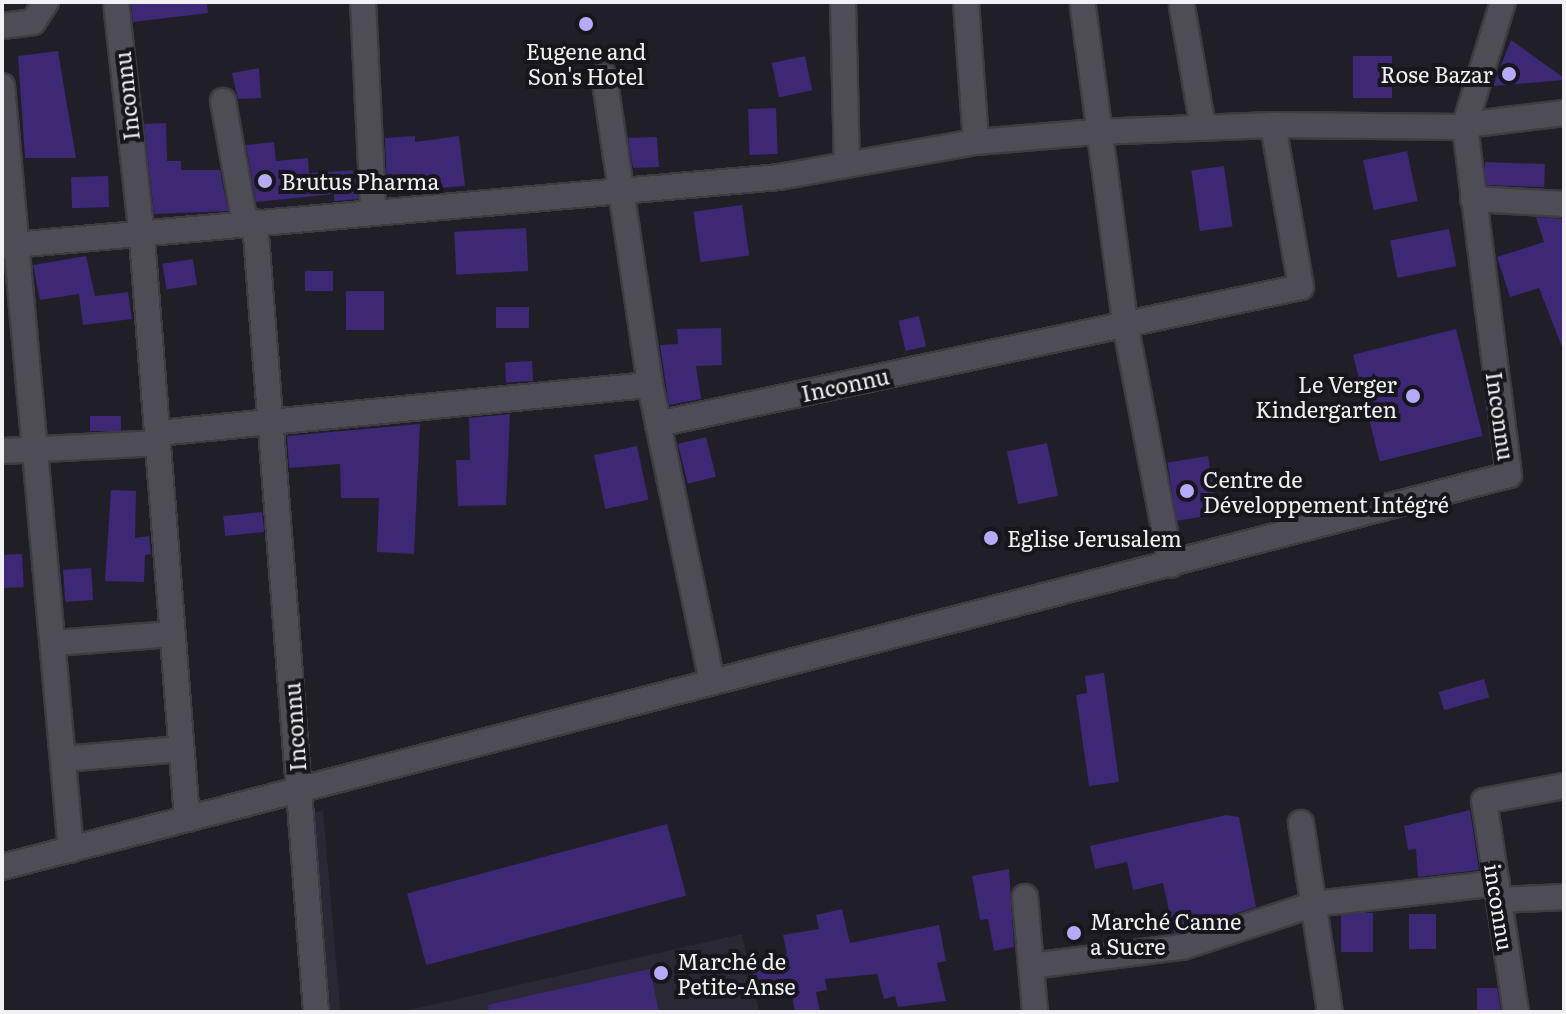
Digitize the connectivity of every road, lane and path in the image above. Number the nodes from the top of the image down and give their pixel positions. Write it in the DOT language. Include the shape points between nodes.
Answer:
graph roads {
  1 [pos="46,2"];
  2 [pos="116,2"];
  3 [pos="363,2"];
  4 [pos="843,2"];
  5 [pos="966,2"];
  6 [pos="1503,2"];
  7 [pos="1083,7"];
  8 [pos="1182,7"];
  9 [pos="2,26"];
  10 [pos="604,76"];
  11 [pos="2,86"];
  12 [pos="223,101"];
  13 [pos="1564,113"];
  14 [pos="1273,125"];
  15 [pos="1464,126"];
  16 [pos="1203,127"];
  17 [pos="1096,132"];
  18 [pos="976,142"];
  19 [pos="847,165"];
  20 [pos="617,189"];
  21 [pos="1473,199"];
  22 [pos="1564,204"];
  23 [pos="373,209"];
  24 [pos="250,222"];
  25 [pos="142,238"];
  26 [pos="11,246"];
  27 [pos="1125,323"];
  28 [pos="650,385"];
  29 [pos="272,424"];
  30 [pos="658,424"];
  31 [pos="158,438"];
  32 [pos="37,446"];
  33 [pos="2,451"];
  34 [pos="1171,565"];
  35 [pos="170,634"];
  36 [pos="54,643"];
  37 [pos="711,678"];
  38 [pos="181,749"];
  39 [pos="64,759"];
  40 [pos="1564,786"];
  41 [pos="298,790"];
  42 [pos="187,819"];
  43 [pos="1301,823"];
  44 [pos="71,850"];
  45 [pos="2,867"];
  46 [pos="1498,891"];
  47 [pos="1025,897"];
  48 [pos="1564,897"];
  49 [pos="1314,904"];
  50 [pos="1031,966"];
  51 [pos="316,1012"];
  52 [pos="1035,1012"];
  53 [pos="1330,1012"];
  54 [pos="1516,1012"];
  1 -- 9 [label="street" via="33,22"];
  2 -- 25 [label="street, Inconnu"];
  3 -- 23 [label="street"];
  4 -- 19 [label="street"];
  5 -- 18 [label="street"];
  6 -- 15 [label="street, Inconnu"];
  7 -- 17 [label="street"];
  8 -- 16 [label="street"];
  10 -- 20 [label="street"];
  11 -- 26 [label="street"];
  12 -- 24 [label="street, Inconnu"];
  13 -- 15 [label="street"];
  14 -- 15 [label="street"];
  14 -- 16 [label="street"];
  14 -- 27 [label="street, Inconnu" via="1301,287"];
  15 -- 21 [label="street, Inconnu"];
  16 -- 17 [label="street"];
  17 -- 18 [label="street"];
  17 -- 27 [label="street"];
  18 -- 19 [label="street"];
  19 -- 20 [label="street"];
  20 -- 23 [label="street"];
  20 -- 28 [label="street"];
  21 -- 22 [label="street"];
  21 -- 34 [label="street, Inconnu" via="1509,475"];
  23 -- 24 [label="street"];
  24 -- 25 [label="street"];
  24 -- 29 [label="street, Inconnu"];
  25 -- 26 [label="street"];
  25 -- 31 [label="street, Inconnu"];
  26 -- 32 [label="street"];
  27 -- 30 [label="street, Inconnu"];
  27 -- 34 [label="street"];
  28 -- 29 [label="street"];
  28 -- 30 [label="street"];
  29 -- 31 [label="street"];
  29 -- 41 [label="street, Inconnu"];
  30 -- 37 [label="street"];
  31 -- 32 [label="street"];
  31 -- 35 [label="street, Inconnu"];
  32 -- 33 [label="street"];
  32 -- 36 [label="street"];
  34 -- 37 [label="street, Inconnu"];
  35 -- 36 [label="street"];
  35 -- 38 [label="street, Inconnu"];
  36 -- 39 [label="street"];
  37 -- 41 [label="street, Inconnu"];
  38 -- 39 [label="street"];
  38 -- 42 [label="street, Inconnu"];
  39 -- 44 [label="street"];
  40 -- 46 [label="street, inconnu" via="1484,801"];
  41 -- 42 [label="street, Inconnu"];
  41 -- 51 [label="street"];
  42 -- 44 [label="street, Inconnu"];
  43 -- 49 [label="street"];
  44 -- 45 [label="street, Inconnu"];
  46 -- 48 [label="street"];
  46 -- 49 [label="street"];
  46 -- 54 [label="street, inconnu"];
  47 -- 50 [label="street"];
  49 -- 50 [label="street" via="1182,947"];
  49 -- 53 [label="street"];
  50 -- 52 [label="street"];
}
